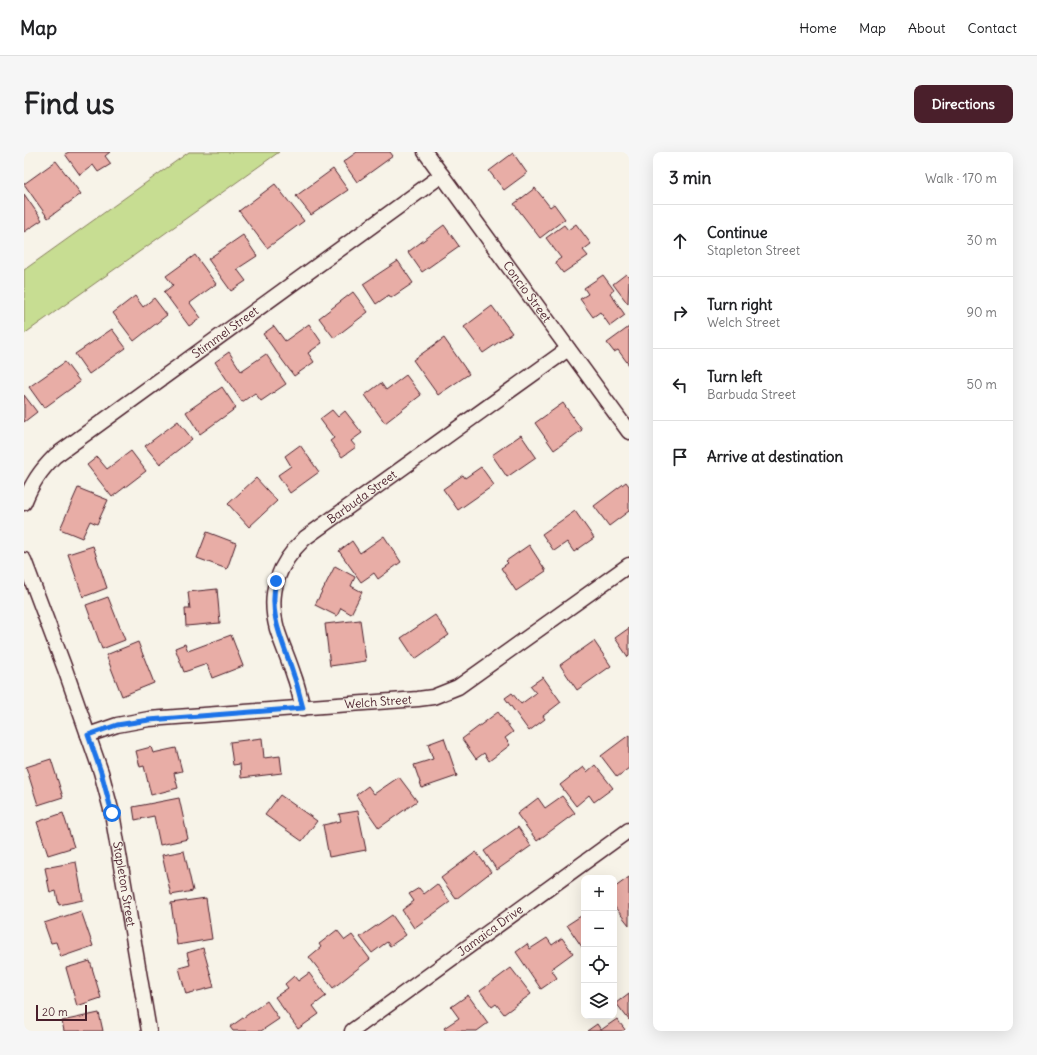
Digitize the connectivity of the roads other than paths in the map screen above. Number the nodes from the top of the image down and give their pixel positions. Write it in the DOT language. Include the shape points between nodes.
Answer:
graph roads {
  1 [pos="426,152"];
  2 [pos="442,175"];
  3 [pos="568,349"];
  4 [pos="629,432"];
  5 [pos="24,503"];
  6 [pos="24,560"];
  7 [pos="629,564"];
  8 [pos="303,708"];
  9 [pos="88,735"];
  10 [pos="629,830"];
  11 [pos="149,1031"];
  12 [pos="352,1031"];
  1 -- 2 [label="street, Concio Street"];
  2 -- 3 [label="street, Concio Street"];
  2 -- 5 [label="street, Stimmel Street" via="55,456 41,470"];
  3 -- 4 [label="street, Concio Street"];
  3 -- 8 [label="street, Barbuda Street" via="305,538 293,550 283,564 276,581 274,610 277,629"];
  6 -- 9 [label="street, Stapleton Street"];
  7 -- 8 [label="street, Welch Street" via="458,687 433,697"];
  8 -- 9 [label="street, Welch Street" via="149,720 117,725"];
  9 -- 11 [label="street, Stapleton Street" via="112,813"];
  10 -- 12 [label="street, Jamaica Drive"];
}
